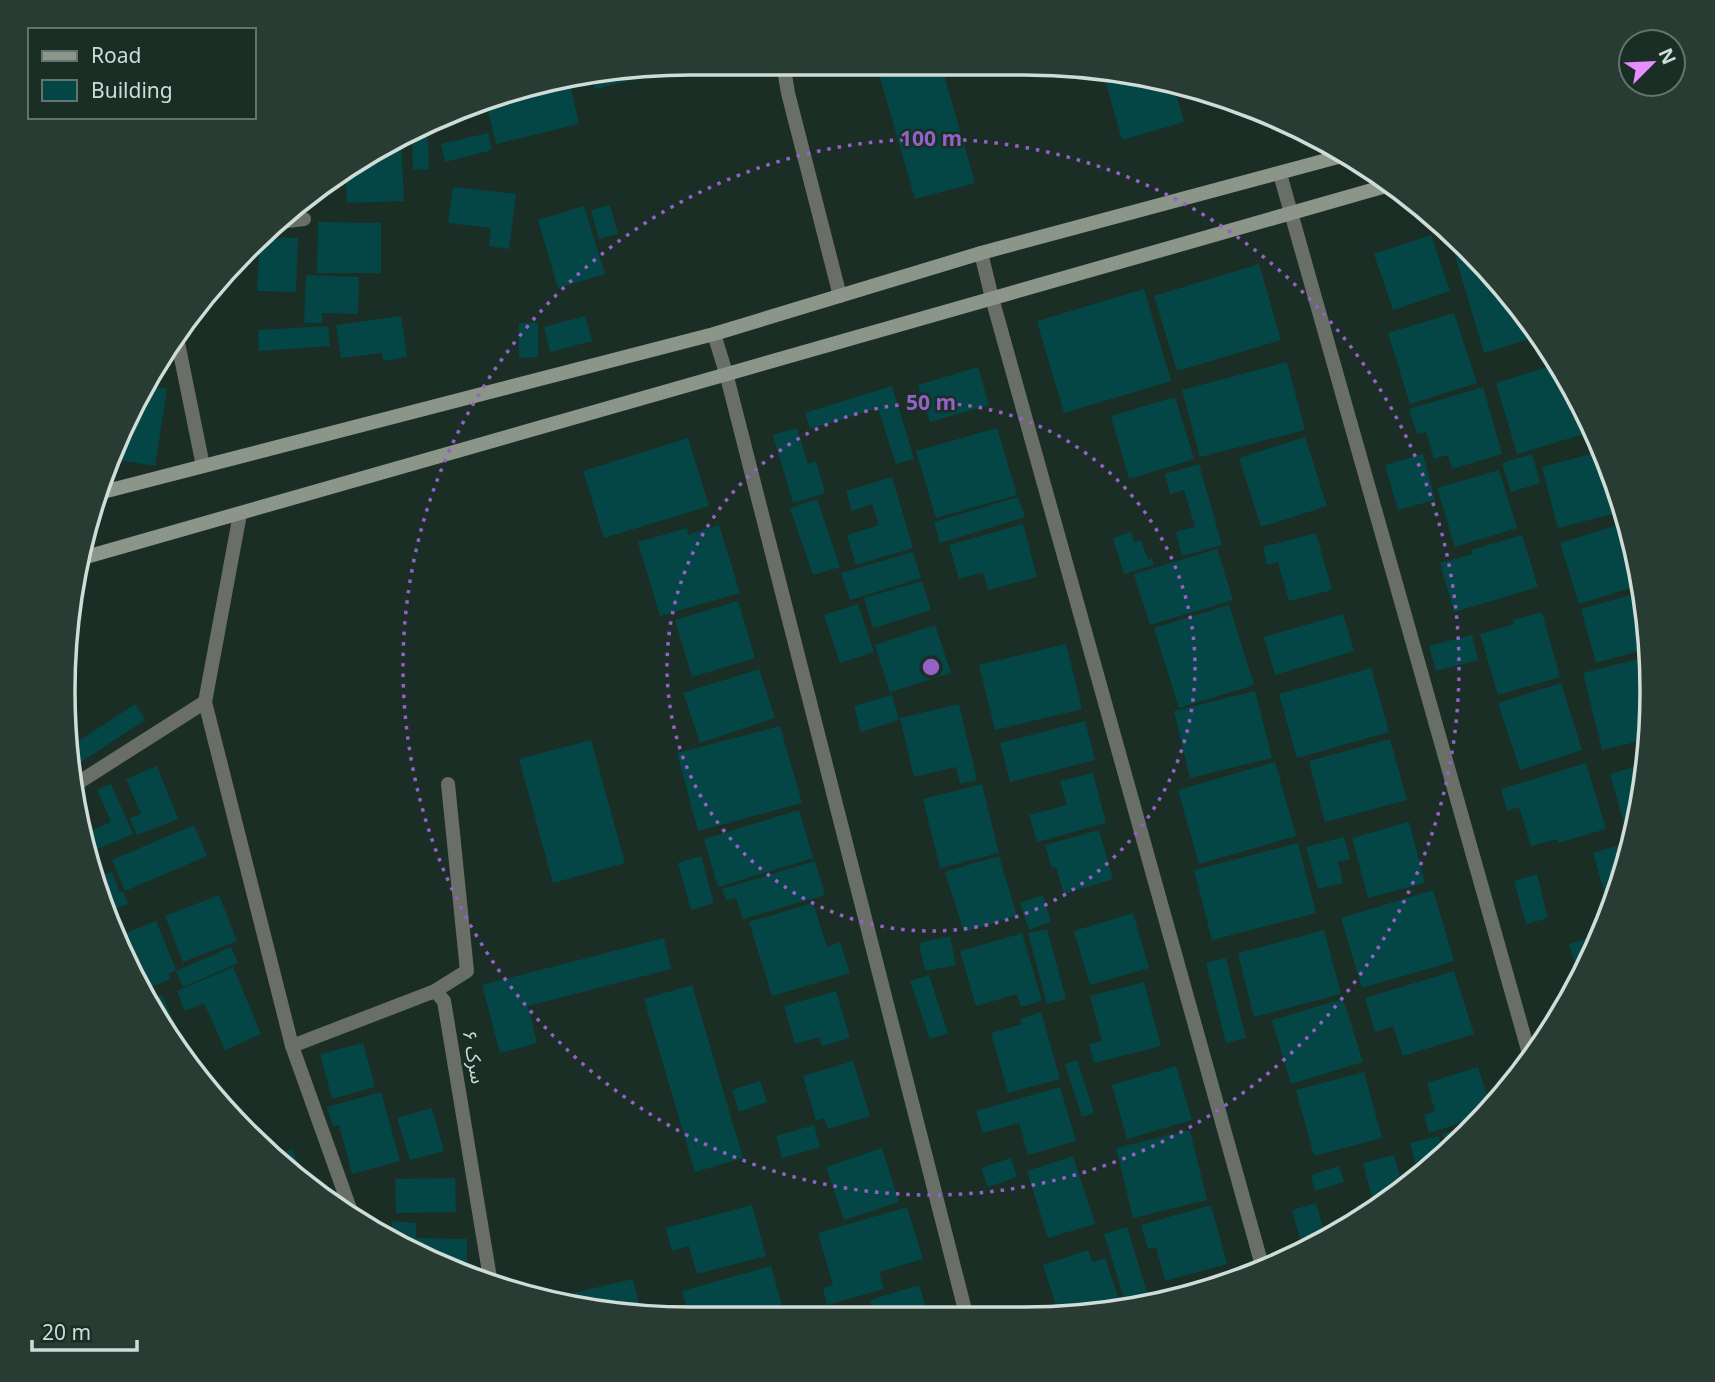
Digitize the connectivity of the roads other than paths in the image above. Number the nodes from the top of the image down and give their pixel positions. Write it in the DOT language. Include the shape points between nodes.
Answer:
graph roads {
  1 [pos="785,75"];
  2 [pos="1333,159"];
  3 [pos="1280,174"];
  4 [pos="1379,188"];
  5 [pos="1290,214"];
  6 [pos="304,219"];
  7 [pos="294,220"];
  8 [pos="981,253"];
  9 [pos="840,296"];
  10 [pos="992,298"];
  11 [pos="714,334"];
  12 [pos="179,349"];
  13 [pos="726,373"];
  14 [pos="203,466"];
  15 [pos="109,490"];
  16 [pos="240,514"];
  17 [pos="91,555"];
  18 [pos="205,702"];
  19 [pos="82,780"];
  20 [pos="448,784"];
  21 [pos="435,991"];
  22 [pos="292,1045"];
  23 [pos="1527,1046"];
  24 [pos="348,1202"];
  25 [pos="1260,1260"];
  26 [pos="489,1273"];
  27 [pos="964,1307"];
  1 -- 9 [label="street"];
  2 -- 3 [label="street"];
  3 -- 5 [label="street"];
  3 -- 8 [label="street"];
  4 -- 5 [label="street"];
  5 -- 10 [label="street"];
  5 -- 23 [label="street"];
  6 -- 7 [label="street"];
  8 -- 9 [label="street"];
  8 -- 10 [label="street"];
  9 -- 11 [label="street"];
  10 -- 13 [label="street"];
  10 -- 25 [label="street"];
  11 -- 13 [label="street"];
  11 -- 14 [label="street"];
  12 -- 14 [label="street"];
  13 -- 16 [label="street"];
  13 -- 27 [label="street"];
  14 -- 15 [label="street"];
  16 -- 17 [label="street"];
  16 -- 18 [label="street"];
  18 -- 19 [label="street"];
  18 -- 22 [label="street"];
  20 -- 21 [label="street" via="467,971"];
  21 -- 22 [label="street"];
  21 -- 26 [label="street, سرک ۶" via="444,1001"];
  22 -- 24 [label="street"];
}
